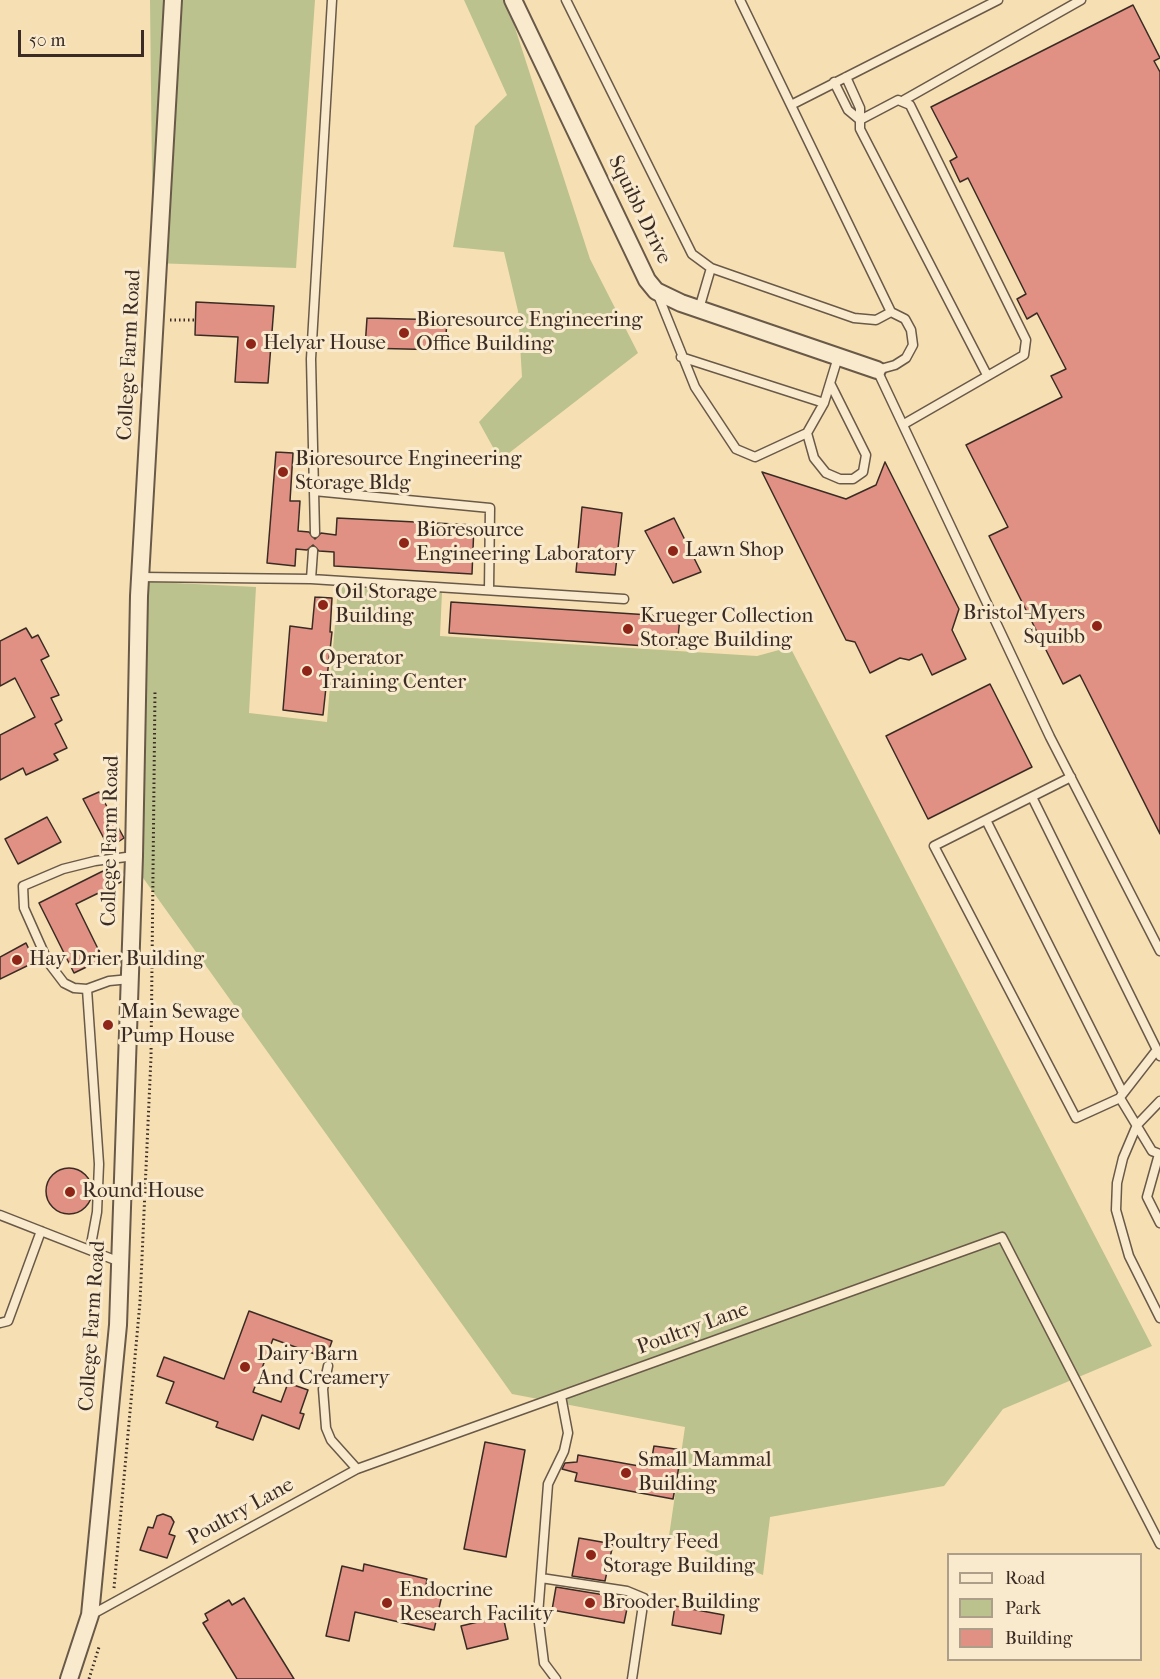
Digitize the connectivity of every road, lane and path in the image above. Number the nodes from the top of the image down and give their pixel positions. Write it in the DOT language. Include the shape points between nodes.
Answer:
graph roads {
  1 [pos="173,0"];
  2 [pos="332,0"];
  3 [pos="513,0"];
  4 [pos="566,0"];
  5 [pos="740,0"];
  6 [pos="998,0"];
  7 [pos="1081,0"];
  8 [pos="846,77"];
  9 [pos="834,82"];
  10 [pos="904,100"];
  11 [pos="791,105"];
  12 [pos="860,120"];
  13 [pos="711,268"];
  14 [pos="656,291"];
  15 [pos="699,309"];
  16 [pos="891,312"];
  17 [pos="681,357"];
  18 [pos="838,357"];
  19 [pos="877,370"];
  20 [pos="987,375"];
  21 [pos="831,385"];
  22 [pos="824,403"];
  23 [pos="904,424"];
  24 [pos="807,433"];
  25 [pos="314,491"];
  26 [pos="315,533"];
  27 [pos="313,551"];
  28 [pos="140,577"];
  29 [pos="311,579"];
  30 [pos="489,590"];
  31 [pos="624,599"];
  32 [pos="1071,777"];
  33 [pos="1032,797"];
  34 [pos="986,820"];
  35 [pos="134,856"];
  36 [pos="1160,951"];
  37 [pos="130,979"];
  38 [pos="87,989"];
  39 [pos="1158,1053"];
  40 [pos="1121,1095"];
  41 [pos="1160,1101"];
  42 [pos="1137,1125"];
  43 [pos="1159,1154"];
  44 [pos="0,1215"];
  45 [pos="1160,1223"];
  46 [pos="41,1231"];
  47 [pos="90,1250"];
  48 [pos="121,1262"];
  49 [pos="1160,1318"];
  50 [pos="0,1323"];
  51 [pos="328,1366"];
  52 [pos="561,1396"];
  53 [pos="357,1469"];
  54 [pos="1160,1544"];
  55 [pos="541,1578"];
  56 [pos="90,1615"];
  57 [pos="69,1679"];
  58 [pos="556,1679"];
  59 [pos="632,1679"];
  1 -- 28 [label="street, College Farm Road"];
  2 -- 25 [label="lane" via="311,359"];
  3 -- 14 [label="street, Squibb Drive" via="647,280"];
  4 -- 13 [label="lane" via="692,254"];
  5 -- 11 [label="lane"];
  6 -- 8 [label="lane"];
  7 -- 10 [label="lane"];
  8 -- 9 [label="lane"];
  8 -- 12 [label="lane" via="860,108"];
  9 -- 11 [label="lane"];
  9 -- 12 [label="lane" via="848,110"];
  10 -- 12 [label="lane"];
  10 -- 20 [label="lane" via="910,105 1026,340 1024,354"];
  11 -- 16 [label="lane"];
  12 -- 20 [label="lane" via="861,129"];
  13 -- 15 [label="lane"];
  13 -- 16 [label="lane" via="854,318 876,320"];
  14 -- 15 [label="street, Squibb Drive"];
  14 -- 17 [label="lane"];
  15 -- 18 [label="street, Squibb Drive"];
  16 -- 19 [label="lane" via="905,319 913,345 906,358"];
  17 -- 22 [label="lane"];
  17 -- 24 [label="lane" via="695,387 736,449 755,457"];
  18 -- 19 [label="street, Squibb Drive"];
  18 -- 21 [label="lane"];
  19 -- 23 [label="lane"];
  20 -- 23 [label="lane"];
  21 -- 22 [label="lane"];
  21 -- 24 [label="lane" via="866,455 863,472 853,479 826,474 814,458"];
  22 -- 24 [label="lane"];
  23 -- 32 [label="lane"];
  25 -- 26 [label="lane"];
  25 -- 30 [label="lane" via="490,508"];
  27 -- 29 [label="lane"];
  28 -- 29 [label="lane"];
  28 -- 35 [label="street, College Farm Road"];
  29 -- 30 [label="lane"];
  30 -- 31 [label="lane"];
  32 -- 33 [label="lane"];
  32 -- 36 [label="lane"];
  33 -- 34 [label="lane"];
  33 -- 39 [label="lane"];
  34 -- 40 [label="lane"];
  34 -- 40 [label="lane" via="934,846 1076,1118"];
  35 -- 37 [label="street, College Farm Road"];
  35 -- 38 [label="lane" via="63,869 23,886 24,908 48,962 64,983"];
  37 -- 38 [label="lane"];
  37 -- 48 [label="street, College Farm Road"];
  38 -- 47 [label="lane" via="99,1164 97,1212"];
  39 -- 40 [label="lane"];
  40 -- 42 [label="lane"];
  41 -- 42 [label="lane"];
  42 -- 43 [label="lane" via="1152,1151"];
  42 -- 49 [label="lane" via="1123,1158 1116,1210 1129,1256"];
  43 -- 45 [label="lane" via="1147,1197"];
  44 -- 46 [label="lane"];
  46 -- 47 [label="lane"];
  46 -- 50 [label="lane" via="8,1321"];
  47 -- 48 [label="lane"];
  48 -- 56 [label="street, College Farm Road"];
  51 -- 53 [label="lane" via="323,1389 326,1428 331,1440"];
  52 -- 53 [label="lane, Poultry Lane"];
  52 -- 54 [label="lane, Poultry Lane" via="1002,1237"];
  52 -- 55 [label="lane" via="568,1433 548,1484"];
  53 -- 56 [label="lane, Poultry Lane"];
  55 -- 58 [label="lane" via="538,1615 544,1663"];
  55 -- 59 [label="lane" via="627,1591 644,1598"];
  56 -- 57 [label="street, College Farm Road"];
}
